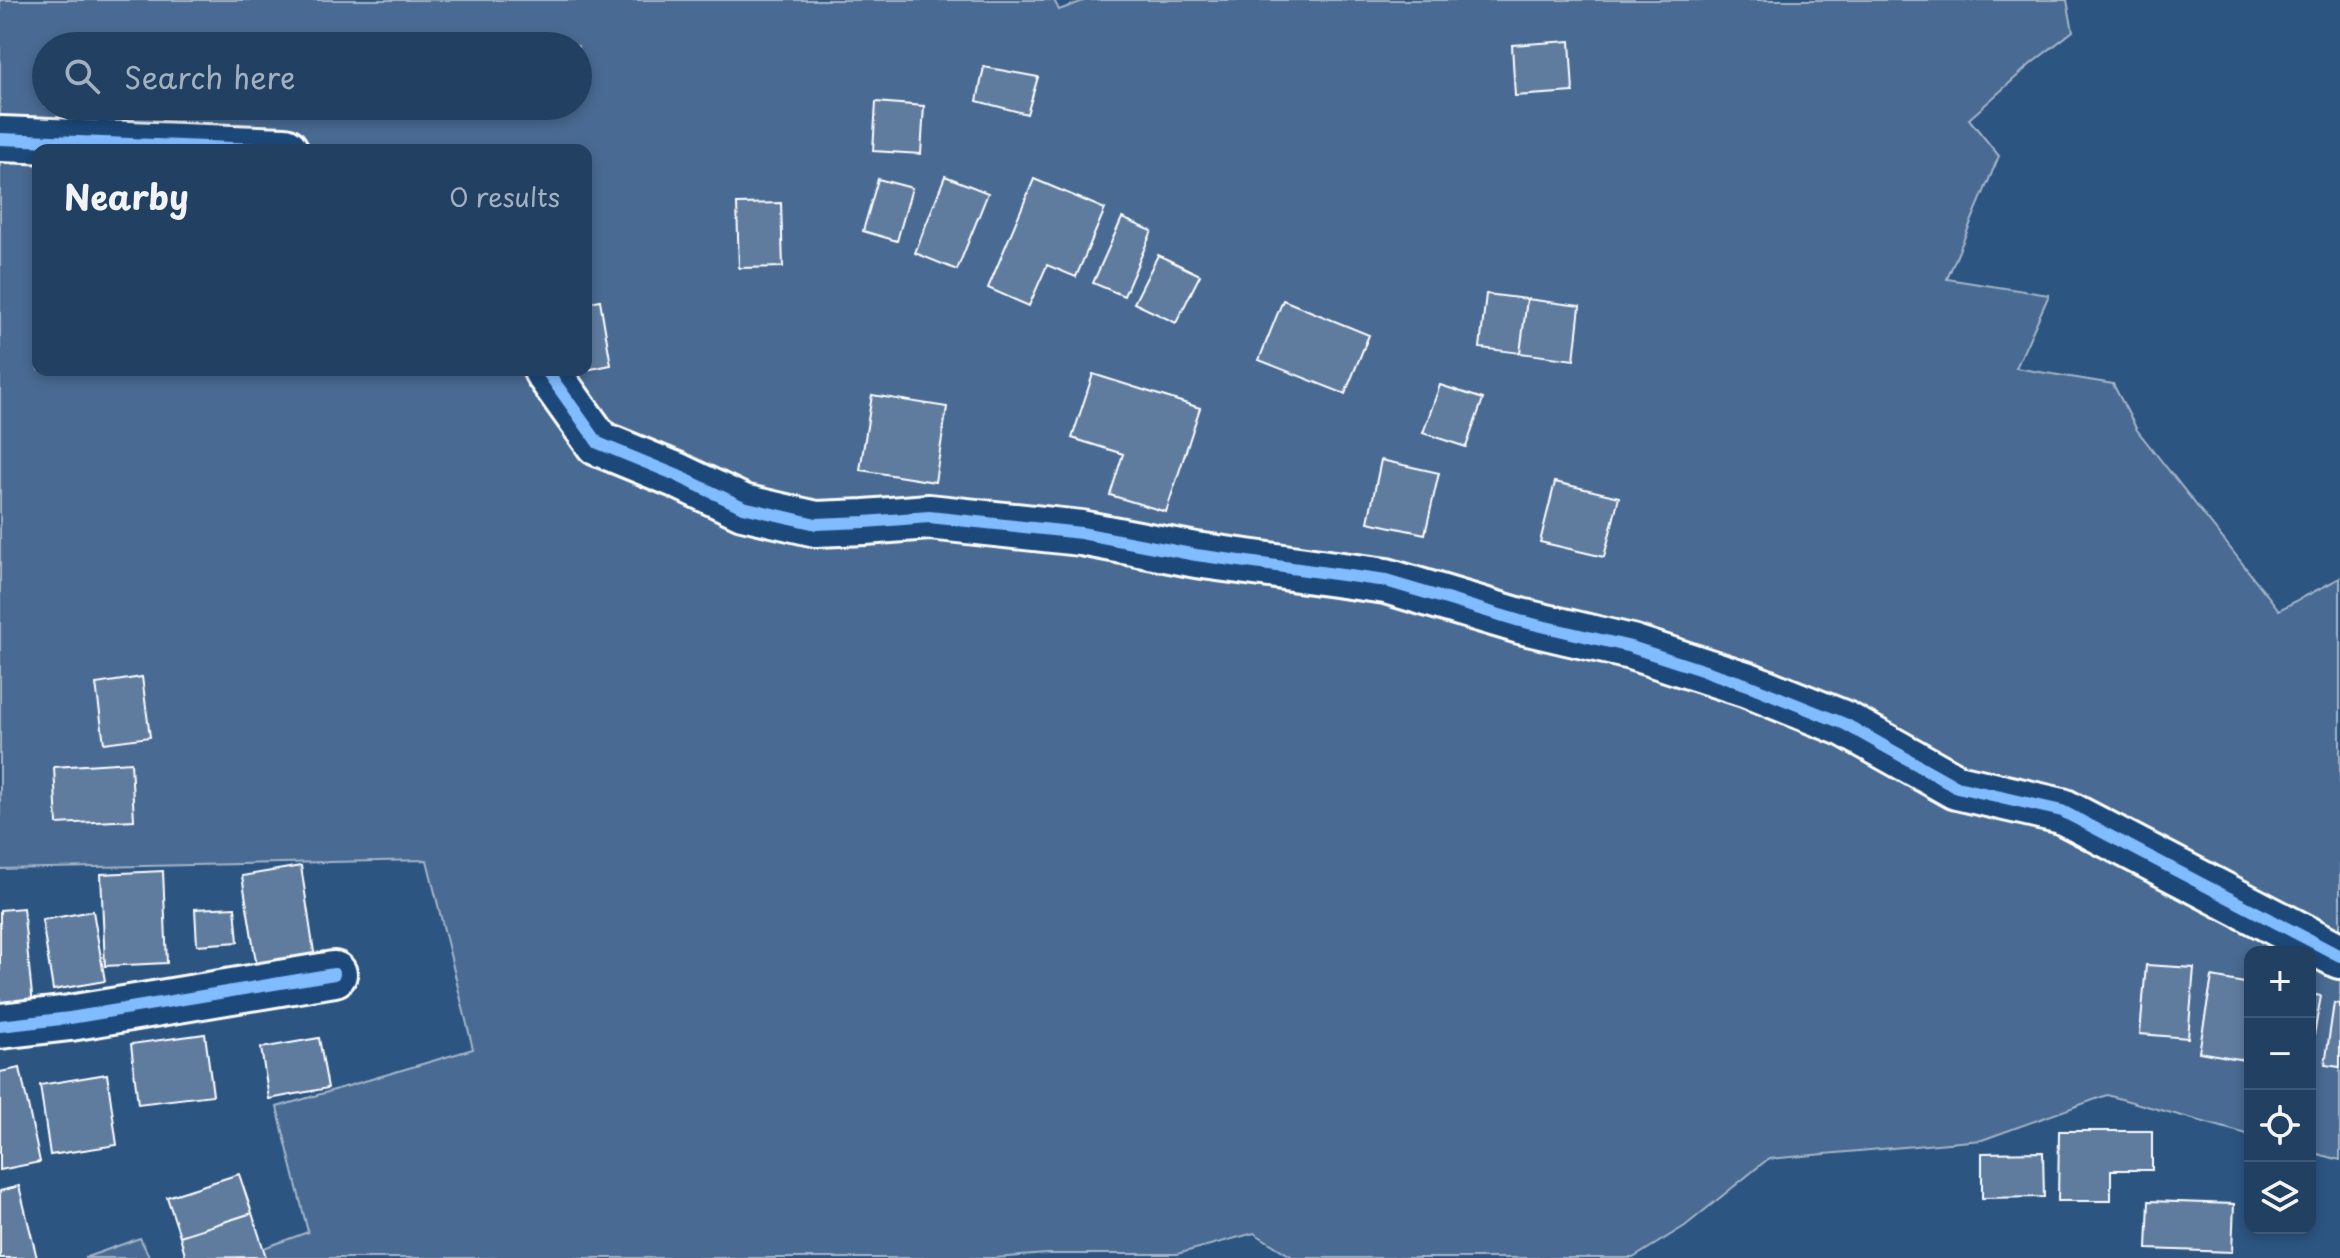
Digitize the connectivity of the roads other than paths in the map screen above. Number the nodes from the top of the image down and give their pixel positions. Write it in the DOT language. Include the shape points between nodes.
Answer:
graph roads {
  1 [pos="0,139"];
  2 [pos="130,144"];
  3 [pos="550,376"];
  4 [pos="2340,956"];
  5 [pos="334,974"];
  6 [pos="0,1026"];
  1 -- 2 [label="street"];
  3 -- 4 [label="street" via="598,443 743,507 816,524 929,517 1081,533 1386,581 1631,647 1845,724 1957,787 2062,811"];
  5 -- 6 [label="street"];
}
